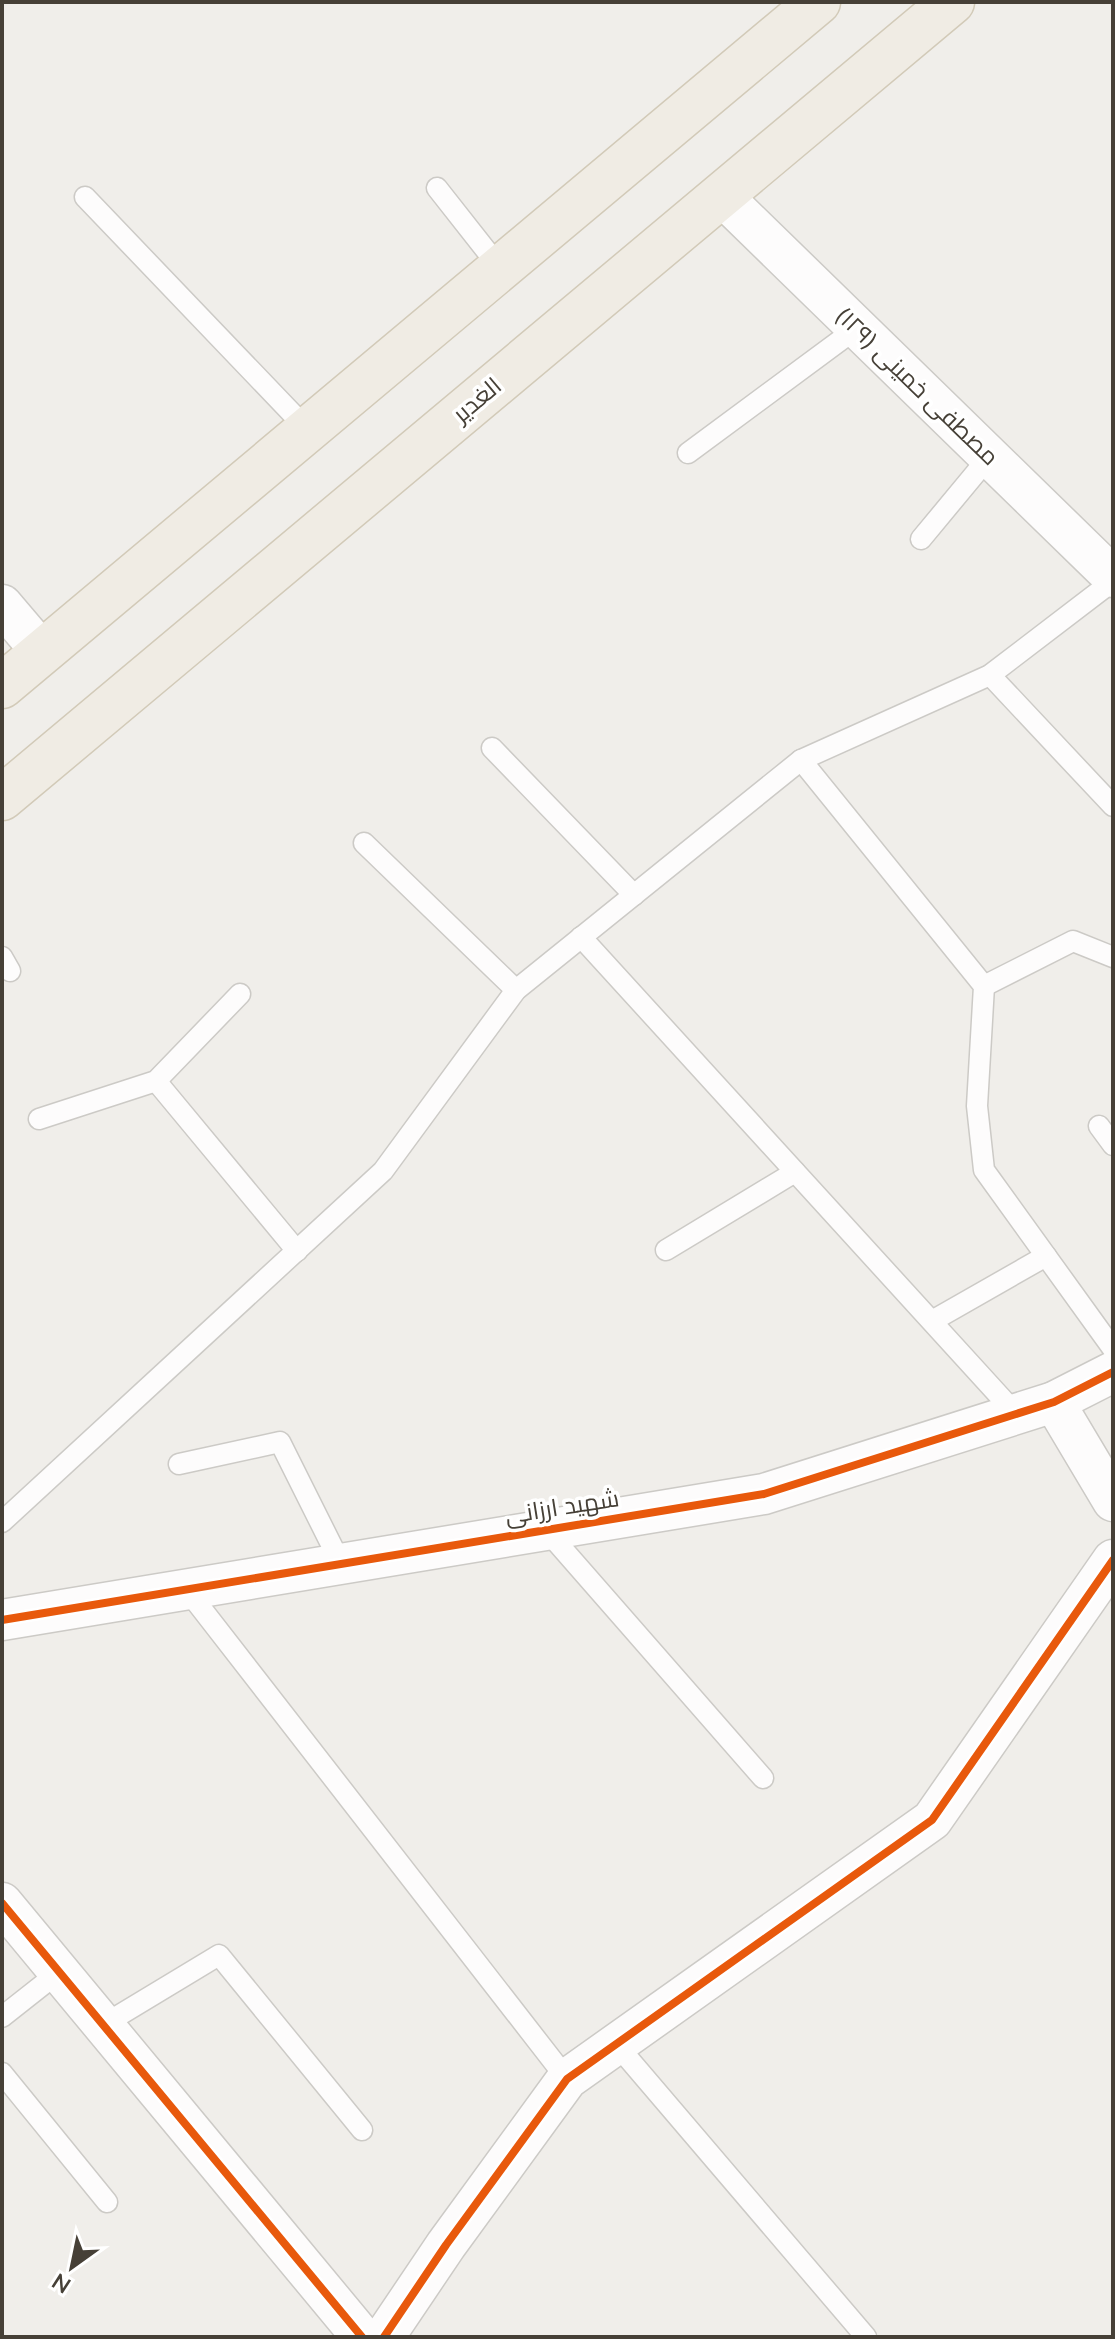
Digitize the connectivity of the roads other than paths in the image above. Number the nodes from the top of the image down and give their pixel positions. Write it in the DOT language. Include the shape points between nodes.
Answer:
graph roads {
  1 [pos="818,2"];
  2 [pos="952,2"];
  3 [pos="437,188"];
  4 [pos="721,195"];
  5 [pos="85,197"];
  6 [pos="500,268"];
  7 [pos="857,328"];
  8 [pos="308,430"];
  9 [pos="688,453"];
  10 [pos="989,457"];
  11 [pos="921,539"];
  12 [pos="1113,579"];
  13 [pos="2,605"];
  14 [pos="42,652"];
  15 [pos="990,675"];
  16 [pos="2,686"];
  17 [pos="492,748"];
  18 [pos="801,760"];
  19 [pos="2,798"];
  20 [pos="1113,806"];
  21 [pos="364,843"];
  22 [pos="634,895"];
  23 [pos="581,937"];
  24 [pos="1113,957"];
  25 [pos="984,986"];
  26 [pos="516,990"];
  27 [pos="240,994"];
  28 [pos="156,1081"];
  29 [pos="39,1119"];
  30 [pos="1099,1126"];
  31 [pos="1113,1145"];
  32 [pos="795,1172"];
  33 [pos="666,1250"];
  34 [pos="297,1251"];
  35 [pos="1046,1256"];
  36 [pos="932,1321"];
  37 [pos="1113,1349"];
  38 [pos="1113,1372"];
  39 [pos="1054,1402"];
  40 [pos="1016,1414"];
  41 [pos="179,1464"];
  42 [pos="1113,1501"];
  43 [pos="2,1522"];
  44 [pos="546,1530"];
  45 [pos="1113,1560"];
  46 [pos="341,1564"];
  47 [pos="187,1590"];
  48 [pos="2,1620"];
  49 [pos="763,1778"];
  50 [pos="2,1903"];
  51 [pos="59,1972"];
  52 [pos="2,2017"];
  53 [pos="103,2025"];
  54 [pos="616,2044"];
  55 [pos="2,2073"];
  56 [pos="567,2079"];
  57 [pos="362,2130"];
  58 [pos="107,2202"];
  59 [pos="362,2337"];
  60 [pos="384,2337"];
  61 [pos="866,2337"];
  1 -- 6 [label="main road"];
  2 -- 4 [label="main road, الغدیر"];
  3 -- 6 [label="lane"];
  4 -- 7 [label="street, مصطفی خمینی (۱۲۹)"];
  4 -- 19 [label="main road, الغدیر"];
  5 -- 8 [label="lane"];
  6 -- 8 [label="main road"];
  7 -- 9 [label="lane"];
  7 -- 10 [label="street, مصطفی خمینی (۱۲۹)"];
  8 -- 14 [label="main road"];
  10 -- 11 [label="lane"];
  10 -- 12 [label="street, مصطفی خمینی (۱۲۹)"];
  12 -- 15 [label="lane"];
  13 -- 14 [label="street"];
  14 -- 16 [label="main road"];
  15 -- 18 [label="lane"];
  15 -- 20 [label="lane"];
  17 -- 22 [label="lane"];
  18 -- 22 [label="lane"];
  18 -- 25 [label="lane"];
  21 -- 26 [label="lane"];
  22 -- 23 [label="lane"];
  23 -- 26 [label="lane"];
  23 -- 32 [label="lane"];
  24 -- 25 [label="lane" via="1073,941"];
  25 -- 35 [label="lane" via="977,1106 984,1170"];
  26 -- 34 [label="lane" via="383,1171"];
  27 -- 28 [label="lane"];
  28 -- 29 [label="lane"];
  28 -- 34 [label="lane"];
  30 -- 31 [label="lane"];
  32 -- 33 [label="lane"];
  32 -- 36 [label="lane"];
  34 -- 43 [label="lane"];
  35 -- 36 [label="lane"];
  35 -- 37 [label="lane"];
  36 -- 40 [label="lane"];
  38 -- 39 [label="street, شهید ارزانی"];
  39 -- 40 [label="street, شهید ارزانی"];
  39 -- 42 [label="street"];
  40 -- 44 [label="street, شهید ارزانی" via="764,1494"];
  41 -- 46 [label="lane" via="280,1442"];
  44 -- 46 [label="street, شهید ارزانی"];
  44 -- 49 [label="lane"];
  45 -- 54 [label="street" via="932,1820"];
  46 -- 47 [label="street, شهید ارزانی"];
  47 -- 48 [label="street, شهید ارزانی"];
  47 -- 56 [label="lane"];
  50 -- 51 [label="street"];
  51 -- 52 [label="lane"];
  51 -- 53 [label="street"];
  53 -- 57 [label="lane" via="219,1955"];
  53 -- 59 [label="street"];
  54 -- 56 [label="street"];
  54 -- 61 [label="lane"];
  55 -- 58 [label="lane"];
  56 -- 60 [label="street"];
}
